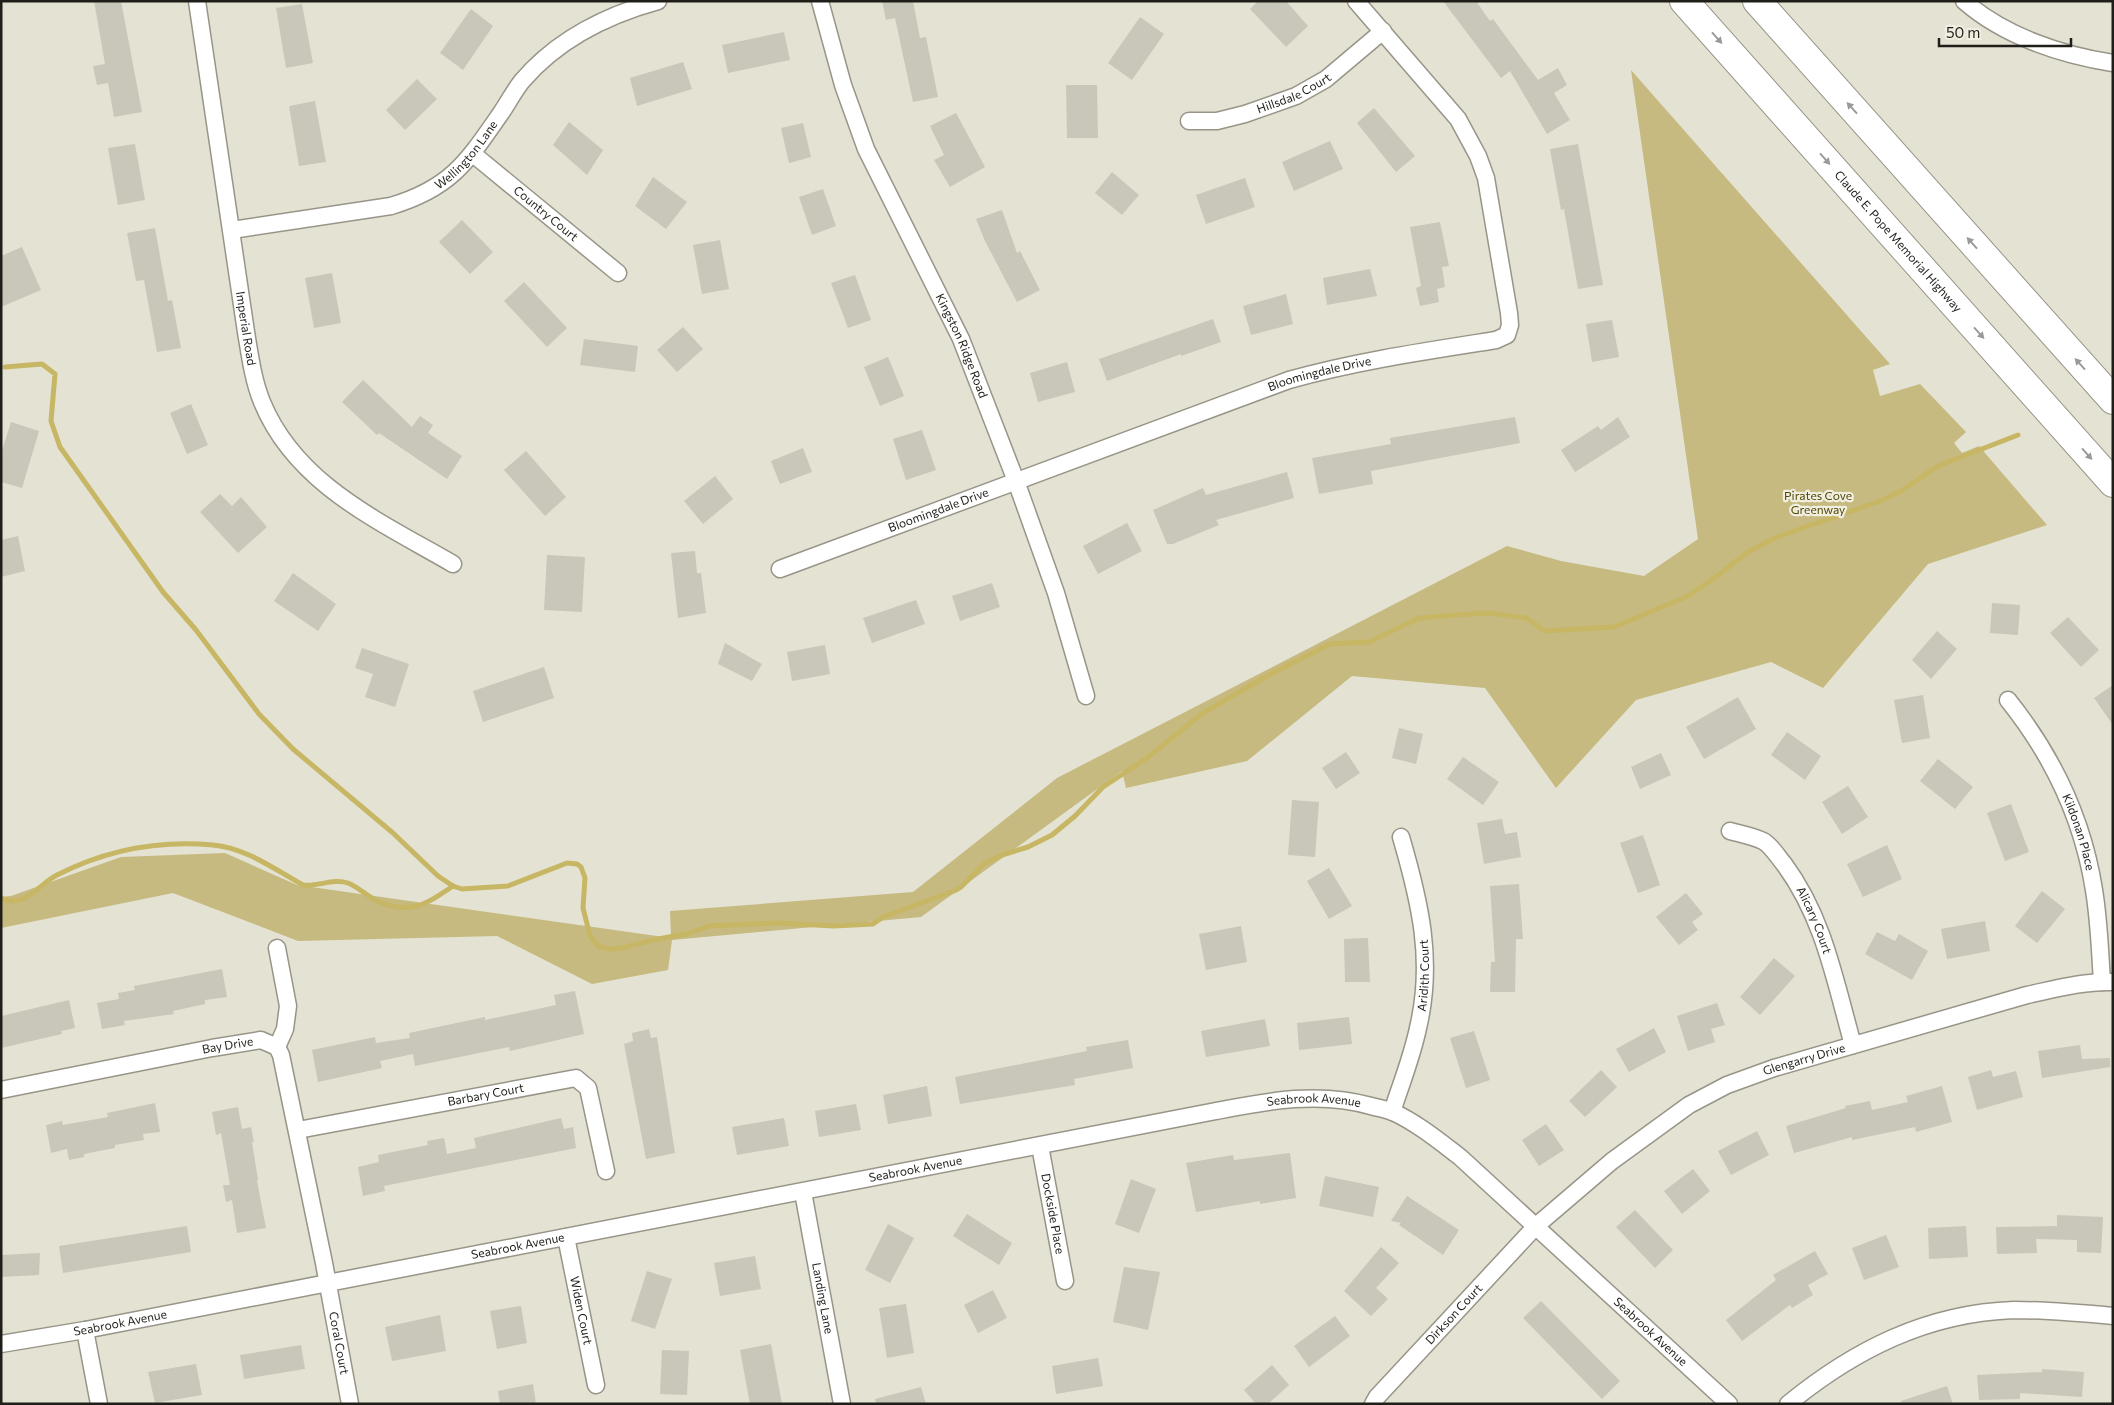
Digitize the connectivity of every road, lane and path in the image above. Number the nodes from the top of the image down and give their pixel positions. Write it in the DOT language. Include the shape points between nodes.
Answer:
graph roads {
  1 [pos="197,1"];
  2 [pos="658,1"];
  3 [pos="820,1"];
  4 [pos="1356,1"];
  5 [pos="1684,1"];
  6 [pos="1757,1"];
  7 [pos="1964,1"];
  8 [pos="1383,31"];
  9 [pos="2113,63"];
  10 [pos="1188,121"];
  11 [pos="473,154"];
  12 [pos="232,230"];
  13 [pos="618,273"];
  14 [pos="2113,400"];
  15 [pos="1016,481"];
  16 [pos="2113,483"];
  17 [pos="453,564"];
  18 [pos="780,569"];
  19 [pos="1086,696"];
  20 [pos="2008,700"];
  21 [pos="1730,831"];
  22 [pos="1401,837"];
  23 [pos="277,948"];
  24 [pos="2107,982"];
  25 [pos="1853,1045"];
  26 [pos="277,1047"];
  27 [pos="1,1090"];
  28 [pos="1392,1112"];
  29 [pos="298,1130"];
  30 [pos="1040,1146"];
  31 [pos="606,1171"];
  32 [pos="803,1192"];
  33 [pos="1536,1226"];
  34 [pos="566,1237"];
  35 [pos="1065,1281"];
  36 [pos="328,1282"];
  37 [pos="2113,1316"];
  38 [pos="86,1330"];
  39 [pos="1,1344"];
  40 [pos="596,1385"];
  41 [pos="99,1404"];
  42 [pos="350,1404"];
  43 [pos="842,1404"];
  44 [pos="1373,1404"];
  45 [pos="1729,1404"];
  46 [pos="1788,1404"];
  1 -- 12 [label="street, Imperial Road"];
  2 -- 11 [label="street, Wellington Lane" via="600,22 551,54 522,81"];
  3 -- 15 [label="street, Kingston Ridge Road" via="843,85 866,149 961,339"];
  4 -- 8 [label="street, Bloomingdale Drive"];
  5 -- 16 [label="highway, Claude E. Pope Memorial Highway, one-way"];
  14 -- 6 [label="highway, one-way"];
  7 -- 9 [label="street" via="1992,22 2036,43"];
  8 -- 10 [label="street, Hillsdale Court" via="1326,79 1296,96 1217,121"];
  8 -- 15 [label="street, Bloomingdale Drive" via="1458,119 1478,156 1486,178 1509,314 1508,335 1496,340 1362,362 1289,380"];
  11 -- 12 [label="street, Wellington Lane" via="451,177 416,198 391,206"];
  11 -- 13 [label="street, Country Court"];
  12 -- 17 [label="street, Imperial Road" via="254,374 262,402 277,431 307,469 348,503"];
  15 -- 18 [label="street, Bloomingdale Drive"];
  15 -- 19 [label="street, Kingston Ridge Road" via="1056,593"];
  20 -- 24 [label="street, Kildonan Place" via="2027,724 2061,783 2083,843 2094,891"];
  21 -- 25 [label="street, Alicary Court" via="1765,842 1804,894 1826,945"];
  22 -- 28 [label="street, Aridith Court" via="1417,891 1424,975 1418,1029"];
  23 -- 26 [label="street" via="288,1006 285,1029"];
  24 -- 25 [label="street, Glengarry Drive" via="2062,987"];
  25 -- 33 [label="street, Glengarry Drive" via="1766,1070 1708,1094 1672,1115 1612,1161"];
  26 -- 27 [label="street, Bay Drive" via="261,1040"];
  26 -- 29 [label="street"];
  28 -- 30 [label="street, Seabrook Avenue" via="1356,1102 1294,1098"];
  28 -- 33 [label="street, Seabrook Avenue" via="1460,1156"];
  29 -- 31 [label="street, Barbary Court" via="576,1078 588,1088"];
  29 -- 36 [label="street"];
  30 -- 32 [label="street, Seabrook Avenue"];
  30 -- 35 [label="street, Dockside Place"];
  32 -- 34 [label="street, Seabrook Avenue"];
  32 -- 43 [label="street, Landing Lane"];
  33 -- 44 [label="street, Dirkson Court"];
  33 -- 45 [label="street, Seabrook Avenue"];
  34 -- 36 [label="street, Seabrook Avenue"];
  34 -- 40 [label="street, Widen Court"];
  36 -- 38 [label="street, Seabrook Avenue"];
  36 -- 42 [label="street, Coral Court"];
  37 -- 46 [label="street" via="2011,1310 1950,1319 1867,1349 1817,1380"];
  38 -- 39 [label="street, Seabrook Avenue"];
  38 -- 41 [label="street"];
}
